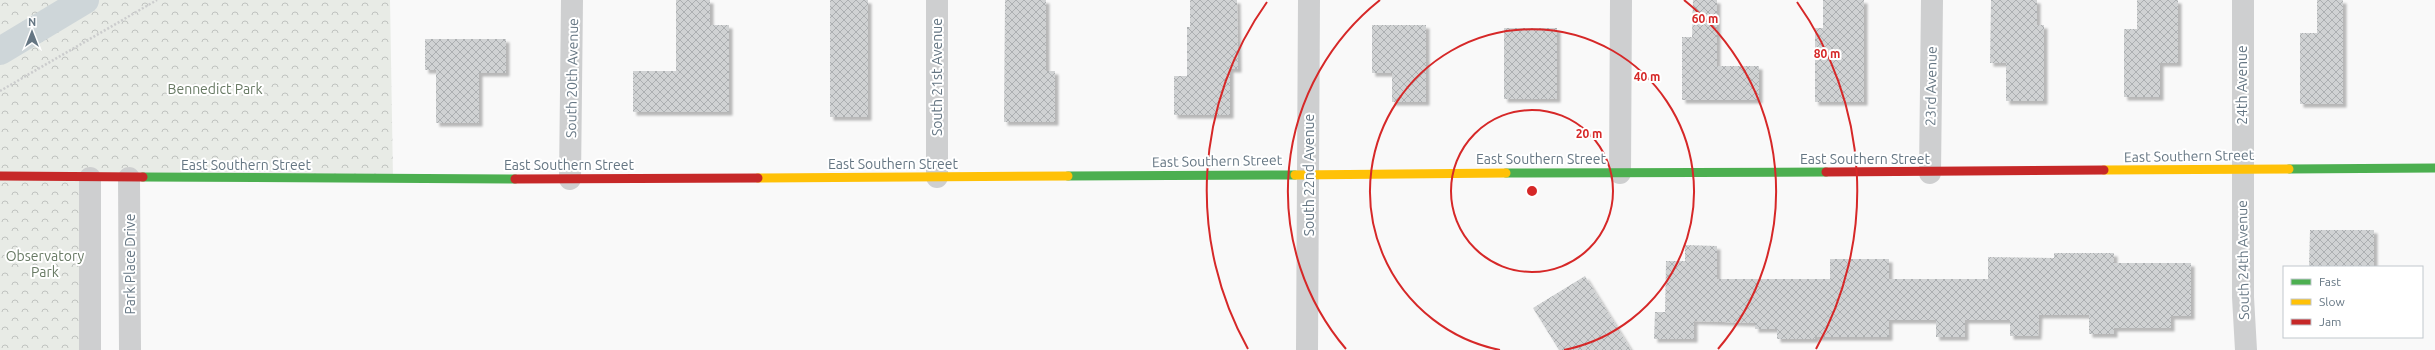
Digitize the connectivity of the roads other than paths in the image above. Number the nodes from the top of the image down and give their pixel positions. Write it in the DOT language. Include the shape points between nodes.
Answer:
graph roads {
  1 [pos="572,0"];
  2 [pos="937,0"];
  3 [pos="1309,0"];
  4 [pos="1621,0"];
  5 [pos="1932,0"];
  6 [pos="2243,0"];
  7 [pos="2435,168"];
  8 [pos="2242,169"];
  9 [pos="1930,172"];
  10 [pos="1620,173"];
  11 [pos="1310,174"];
  12 [pos="0,176"];
  13 [pos="90,178"];
  14 [pos="129,178"];
  15 [pos="937,178"];
  16 [pos="570,179"];
  17 [pos="90,350"];
  18 [pos="130,350"];
  19 [pos="1307,350"];
  20 [pos="2246,350"];
  1 -- 16 [label="street, South 20th Avenue"];
  2 -- 15 [label="street, South 21st Avenue"];
  3 -- 11 [label="street, South 22nd Avenue"];
  4 -- 10 [label="street"];
  5 -- 9 [label="street, 23rd Avenue"];
  6 -- 8 [label="street, 24th Avenue"];
  7 -- 8 [label="street, East Southern Street"];
  8 -- 9 [label="street, East Southern Street"];
  8 -- 20 [label="street, South 24th Avenue"];
  9 -- 10 [label="street, East Southern Street"];
  10 -- 11 [label="street, East Southern Street"];
  11 -- 15 [label="street, East Southern Street"];
  11 -- 19 [label="street, South 22nd Avenue"];
  12 -- 13 [label="street, East Southern Street"];
  13 -- 14 [label="street, East Southern Street"];
  13 -- 17 [label="street"];
  14 -- 16 [label="street, East Southern Street"];
  14 -- 18 [label="street, Park Place Drive"];
  15 -- 16 [label="street, East Southern Street"];
}
